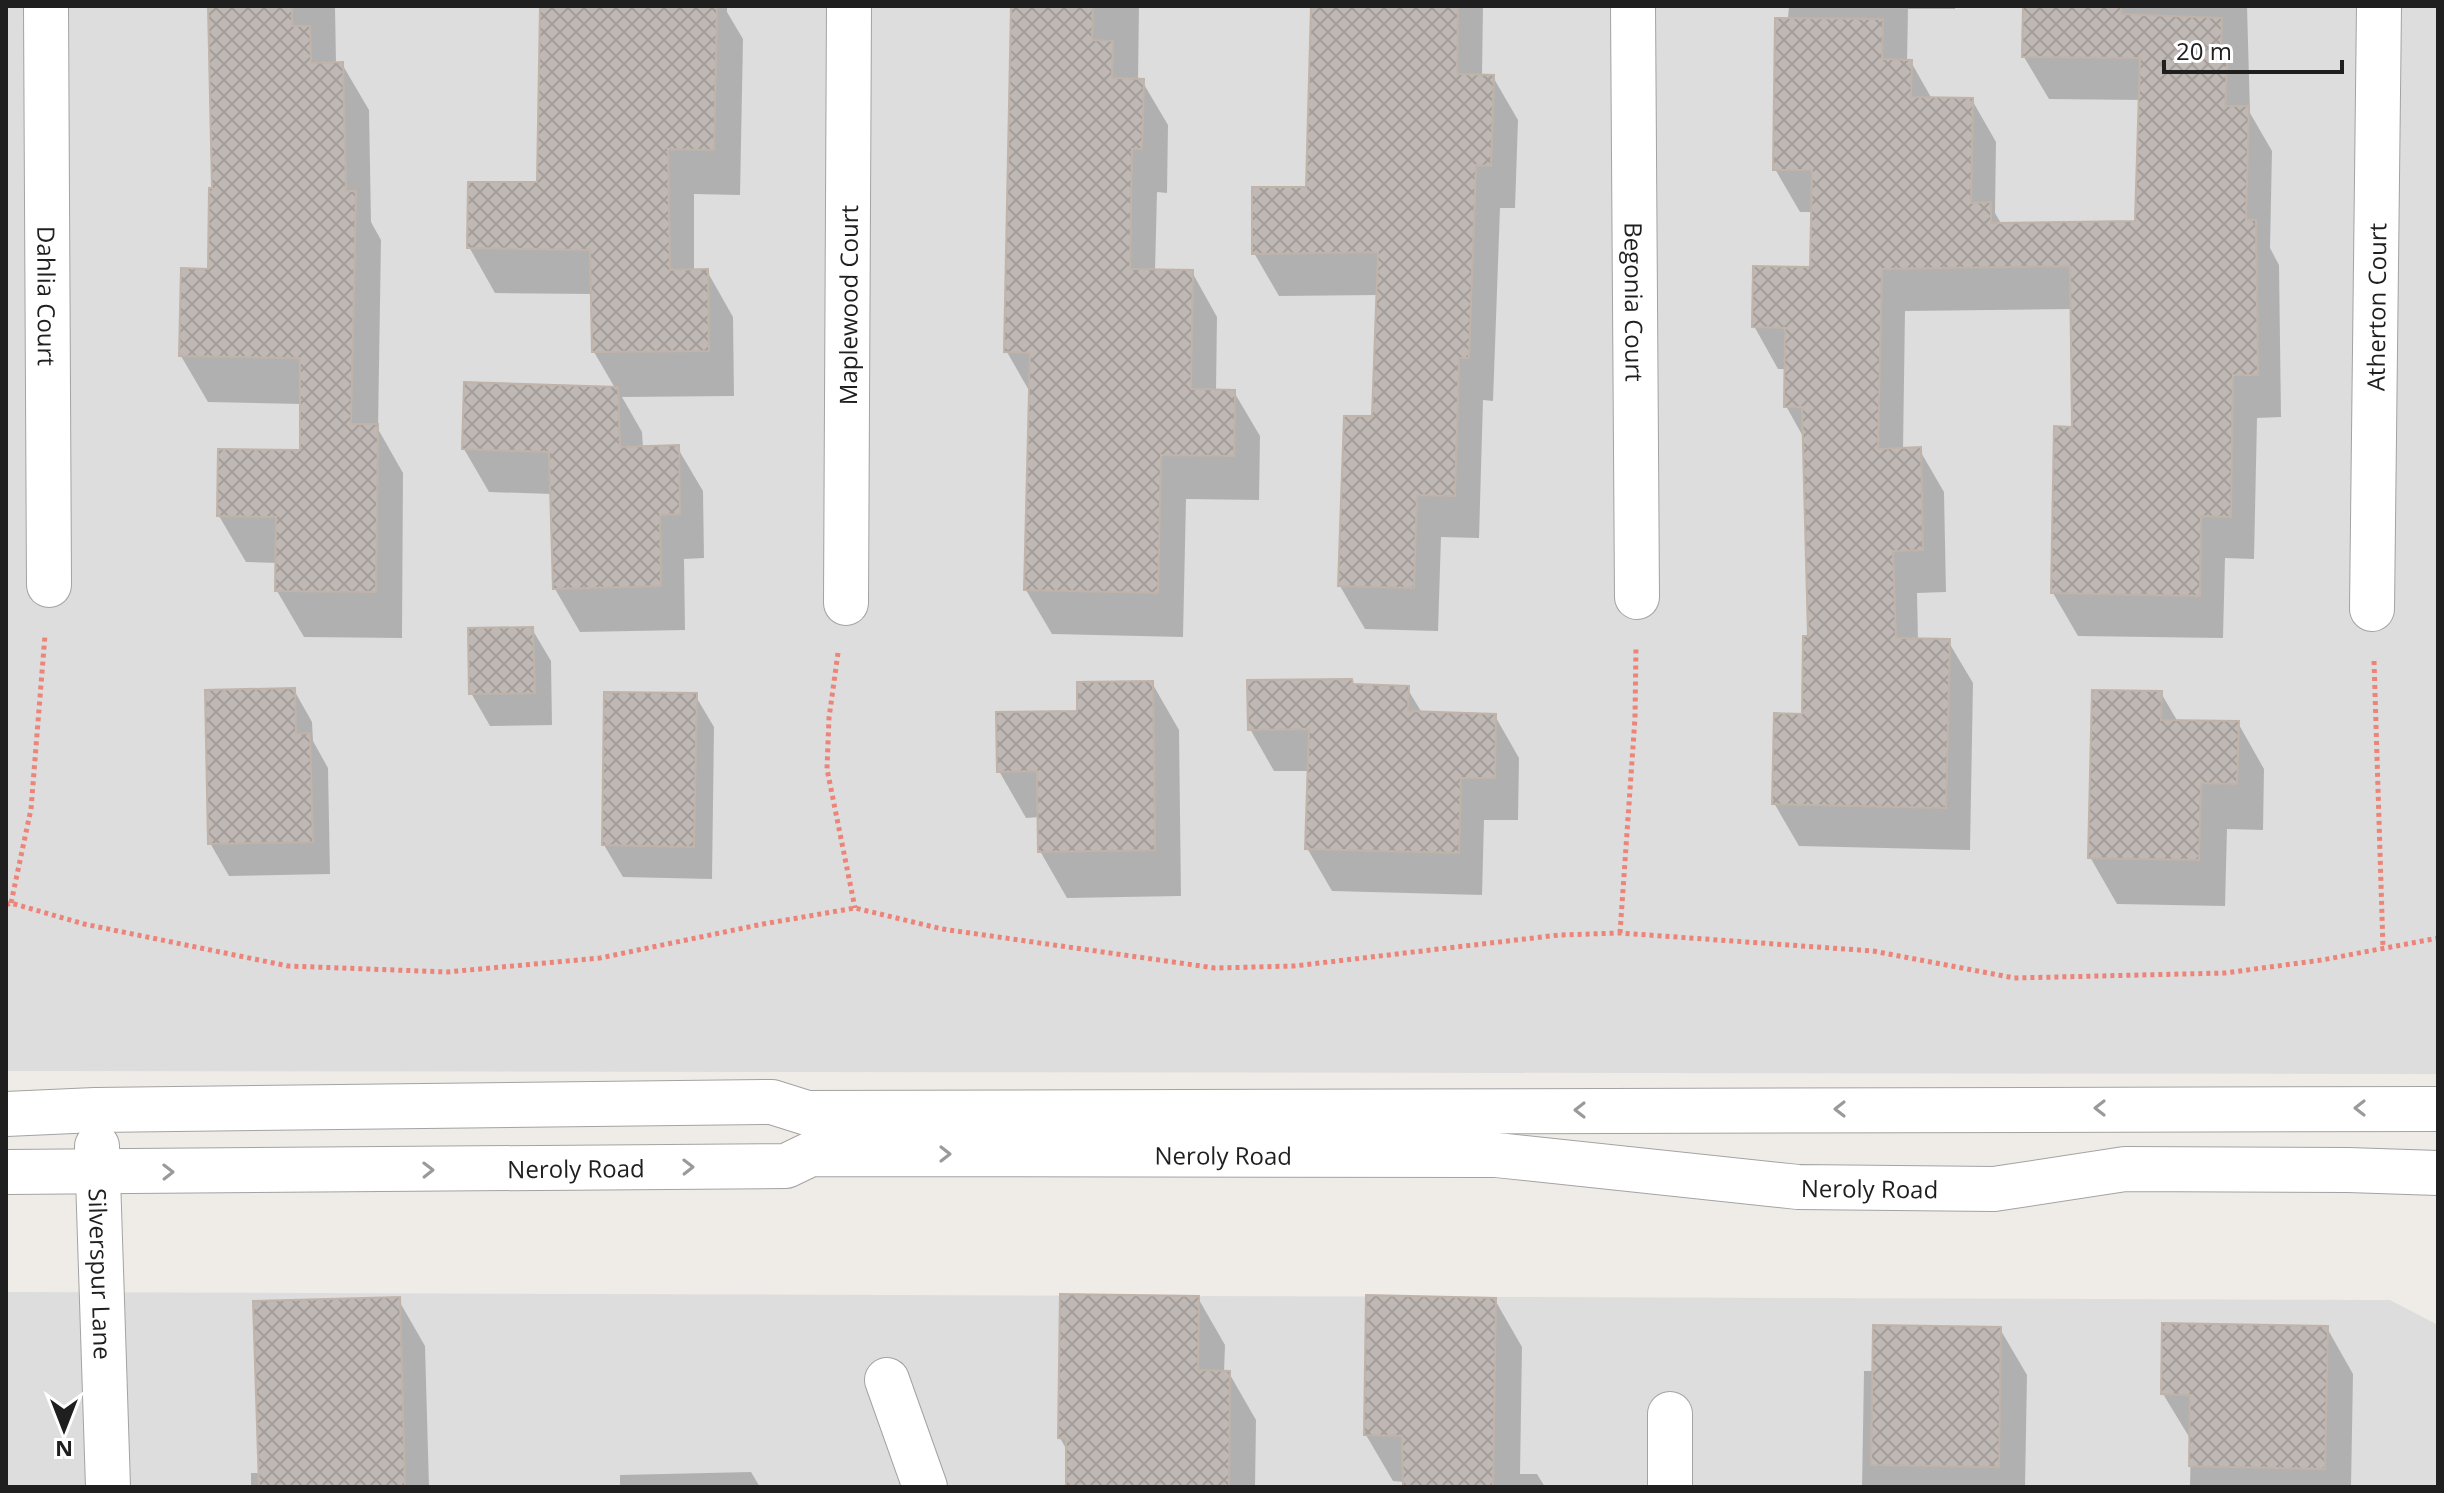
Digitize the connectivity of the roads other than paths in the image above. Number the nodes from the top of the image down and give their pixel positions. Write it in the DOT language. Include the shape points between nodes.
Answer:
graph roads {
  1 [pos="46,6"];
  2 [pos="849,6"];
  3 [pos="1633,6"];
  4 [pos="2379,6"];
  5 [pos="49,585"];
  6 [pos="1637,597"];
  7 [pos="846,603"];
  8 [pos="2372,609"];
  9 [pos="2438,1109"];
  10 [pos="95,1110"];
  11 [pos="6,1114"];
  12 [pos="6,1172"];
  13 [pos="99,1173"];
  14 [pos="2438,1173"];
  15 [pos="887,1380"];
  16 [pos="1670,1414"];
  17 [pos="108,1487"];
  18 [pos="925,1487"];
  19 [pos="1670,1487"];
  1 -- 5 [label="street, Dahlia Court"];
  2 -- 7 [label="street, Maplewood Court"];
  3 -- 6 [label="street, Begonia Court"];
  4 -- 8 [label="street, Atherton Court"];
  9 -- 10 [label="street, Neroly Road, one-way" via="807,1113 772,1102"];
  10 -- 11 [label="street, Neroly Road"];
  10 -- 13 [label="street, Silverspur Lane"];
  12 -- 13 [label="street, Neroly Road"];
  13 -- 14 [label="street, Neroly Road, one-way" via="786,1166 811,1154 1496,1155 1798,1187 1994,1189 2125,1169"];
  13 -- 17 [label="street, Silverspur Lane"];
  15 -- 18 [label="street"];
  16 -- 19 [label="street"];
}
